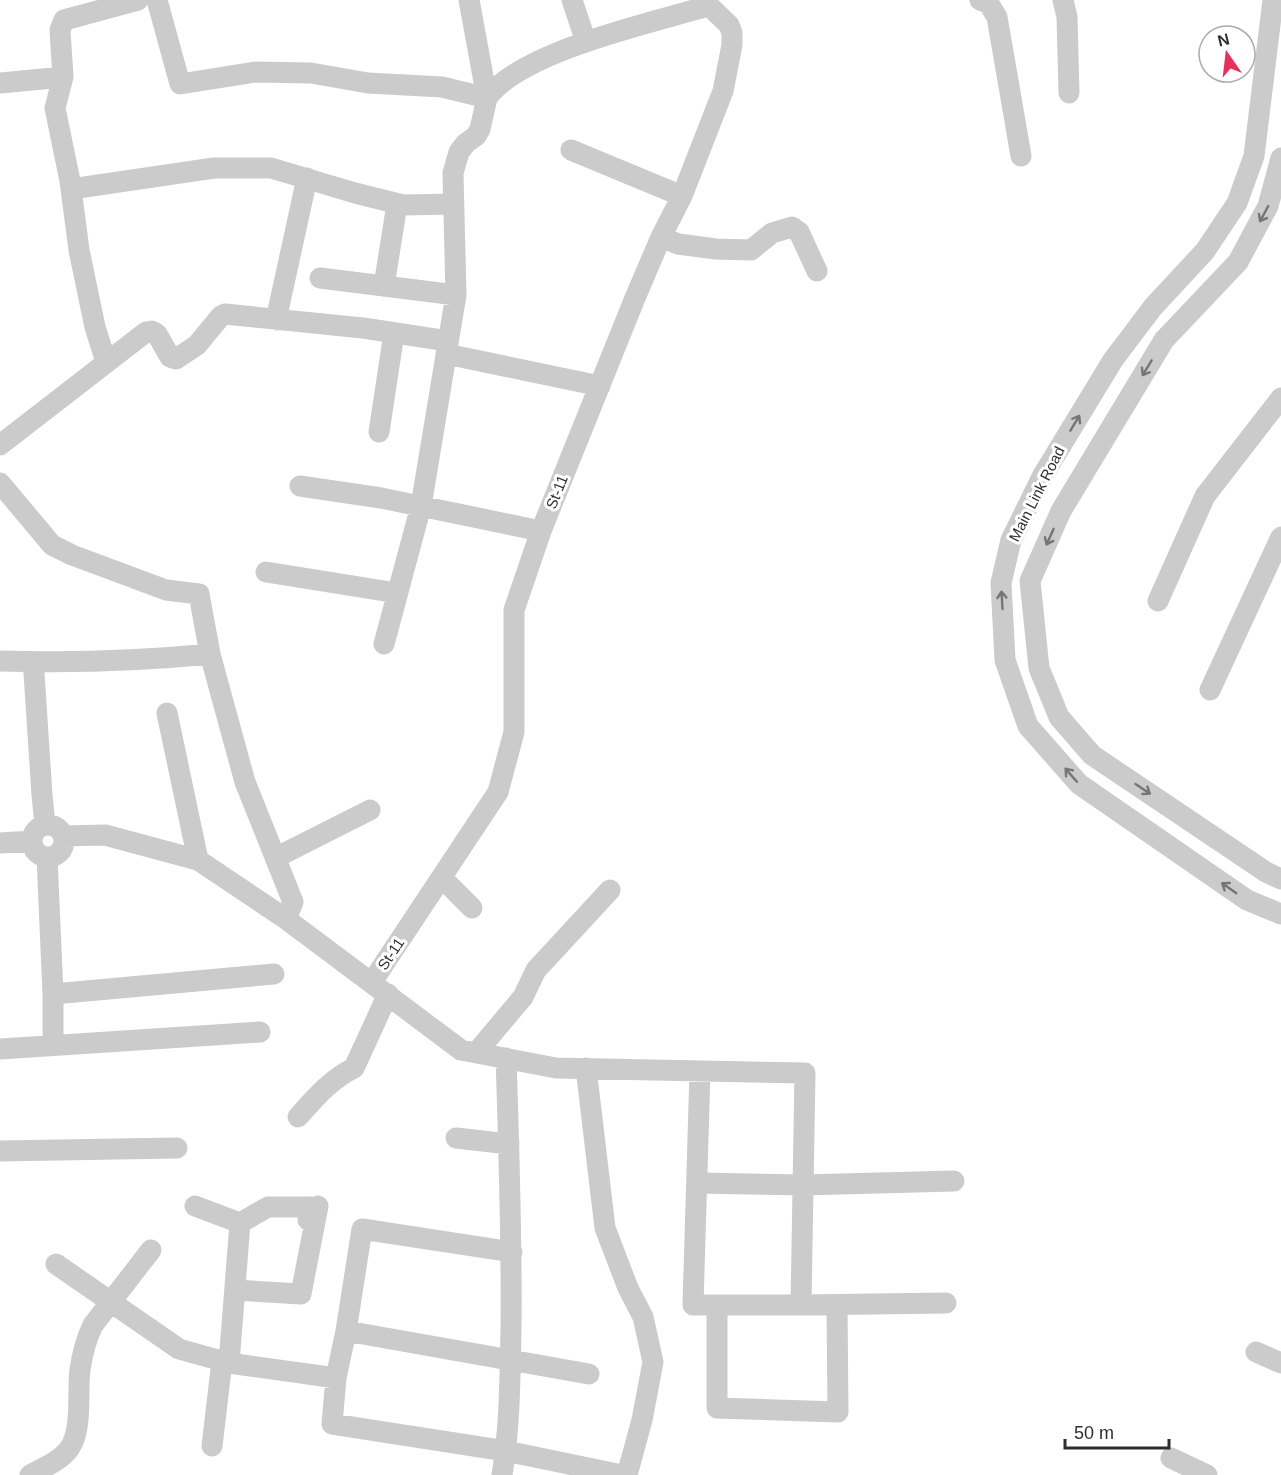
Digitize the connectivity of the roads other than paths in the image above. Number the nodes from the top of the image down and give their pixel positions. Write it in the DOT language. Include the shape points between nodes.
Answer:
graph roads {
  1 [pos="138,0"];
  2 [pos="157,0"];
  3 [pos="572,0"];
  4 [pos="980,0"];
  5 [pos="1063,0"];
  6 [pos="1273,0"];
  7 [pos="472,1"];
  8 [pos="706,3"];
  9 [pos="586,42"];
  10 [pos="63,77"];
  11 [pos="0,83"];
  12 [pos="1069,93"];
  13 [pos="487,98"];
  14 [pos="571,150"];
  15 [pos="1021,156"];
  16 [pos="1281,158"];
  17 [pos="307,178"];
  18 [pos="71,189"];
  19 [pos="682,196"];
  20 [pos="397,204"];
  21 [pos="453,204"];
  22 [pos="661,237"];
  23 [pos="817,271"];
  24 [pos="320,278"];
  25 [pos="384,286"];
  26 [pos="456,295"];
  27 [pos="276,320"];
  28 [pos="394,333"];
  29 [pos="447,347"];
  30 [pos="106,362"];
  31 [pos="600,386"];
  32 [pos="1281,398"];
  33 [pos="379,432"];
  34 [pos="0,445"];
  35 [pos="0,483"];
  36 [pos="300,486"];
  37 [pos="421,506"];
  38 [pos="541,531"];
  39 [pos="1281,537"];
  40 [pos="266,572"];
  41 [pos="397,593"];
  42 [pos="1158,601"];
  43 [pos="384,644"];
  44 [pos="210,654"];
  45 [pos="0,661"];
  46 [pos="34,673"];
  47 [pos="1210,690"];
  48 [pos="167,713"];
  49 [pos="370,810"];
  50 [pos="39,833"];
  51 [pos="64,837"];
  52 [pos="0,843"];
  53 [pos="46,857"];
  54 [pos="275,858"];
  55 [pos="198,860"];
  56 [pos="442,878"];
  57 [pos="1281,879"];
  58 [pos="610,890"];
  59 [pos="472,909"];
  60 [pos="1281,914"];
  61 [pos="286,919"];
  62 [pos="274,974"];
  63 [pos="380,988"];
  64 [pos="53,994"];
  65 [pos="260,1032"];
  66 [pos="53,1045"];
  67 [pos="0,1049"];
  68 [pos="476,1053"];
  69 [pos="506,1058"];
  70 [pos="586,1068"];
  71 [pos="700,1071"];
  72 [pos="298,1117"];
  73 [pos="456,1138"];
  74 [pos="509,1144"];
  75 [pos="177,1148"];
  76 [pos="0,1151"];
  77 [pos="954,1181"];
  78 [pos="697,1183"];
  79 [pos="803,1185"];
  80 [pos="195,1206"];
  81 [pos="240,1223"];
  82 [pos="152,1250"];
  83 [pos="512,1252"];
  84 [pos="56,1263"];
  85 [pos="235,1290"];
  86 [pos="112,1302"];
  87 [pos="946,1303"];
  88 [pos="717,1305"];
  89 [pos="801,1305"];
  90 [pos="837,1305"];
  91 [pos="346,1331"];
  92 [pos="1256,1352"];
  93 [pos="510,1360"];
  94 [pos="225,1362"];
  95 [pos="1281,1363"];
  96 [pos="589,1374"];
  97 [pos="336,1378"];
  98 [pos="212,1446"];
  99 [pos="506,1451"];
  100 [pos="1171,1458"];
  101 [pos="30,1475"];
  102 [pos="502,1475"];
  103 [pos="622,1475"];
  104 [pos="627,1475"];
  105 [pos="1207,1475"];
  1 -- 10 [label="street" via="64,20 60,30"];
  2 -- 13 [label="street" via="180,84 255,72 311,74 368,83 442,87"];
  3 -- 9 [label="street"];
  4 -- 15 [label="street" via="989,4 997,17"];
  5 -- 12 [label="street"];
  60 -- 6 [label="street, Main Link Road, one-way" via="1246,900 1078,784 1028,726 1005,660 1000,582 1011,540 1038,484 1113,360 1153,307 1205,251 1237,202 1254,156"];
  7 -- 13 [label="street"];
  8 -- 9 [label="street"];
  8 -- 19 [label="street, St-11" via="729,25 732,45 723,91"];
  9 -- 13 [label="street" via="534,62 494,88"];
  10 -- 11 [label="street"];
  10 -- 18 [label="street" via="55,108"];
  13 -- 21 [label="street" via="480,129 459,152 453,173"];
  14 -- 19 [label="street"];
  16 -- 57 [label="street, Main Link Road, one-way" via="1268,206 1238,262 1164,340 1061,511 1030,581 1039,668 1059,717 1092,755"];
  17 -- 18 [label="street" via="271,168 214,168"];
  17 -- 20 [label="street"];
  17 -- 27 [label="street"];
  18 -- 30 [label="street" via="79,250"];
  19 -- 22 [label="street, St-11"];
  20 -- 21 [label="street"];
  20 -- 25 [label="street"];
  21 -- 26 [label="street"];
  22 -- 23 [label="street" via="678,244 751,250 772,233 792,227 799,232"];
  22 -- 31 [label="street, St-11"];
  24 -- 25 [label="street"];
  25 -- 26 [label="street"];
  26 -- 29 [label="street"];
  27 -- 28 [label="street"];
  27 -- 30 [label="street" via="225,314 197,345 176,359 170,357 157,334 146,332"];
  28 -- 29 [label="street"];
  28 -- 33 [label="street"];
  29 -- 31 [label="street"];
  29 -- 37 [label="street"];
  30 -- 34 [label="street"];
  31 -- 38 [label="street, St-11"];
  32 -- 42 [label="street" via="1205,496"];
  35 -- 44 [label="street" via="52,545 166,590 199,594"];
  36 -- 37 [label="street"];
  37 -- 38 [label="street"];
  37 -- 41 [label="street"];
  38 -- 56 [label="street, St-11" via="514,610 514,732 498,792"];
  39 -- 47 [label="street"];
  40 -- 41 [label="street"];
  41 -- 43 [label="street"];
  44 -- 45 [label="street" via="130,660"];
  44 -- 54 [label="street" via="245,782"];
  46 -- 50 [label="street" via="42,795"];
  48 -- 55 [label="street"];
  49 -- 54 [label="street"];
  50 -- 51 [label="street" via="55,826"];
  50 -- 52 [label="street"];
  50 -- 53 [label="street" via="38,853"];
  51 -- 53 [label="street" via="61,851"];
  51 -- 55 [label="street" via="105,835"];
  53 -- 64 [label="street"];
  54 -- 61 [label="street" via="293,902"];
  55 -- 61 [label="street"];
  56 -- 59 [label="street"];
  56 -- 63 [label="street, St-11"];
  58 -- 68 [label="street" via="536,970 523,997"];
  61 -- 63 [label="street"];
  62 -- 64 [label="street"];
  63 -- 68 [label="street" via="461,1050"];
  63 -- 72 [label="street, St-11" via="354,1068 325,1087"];
  64 -- 66 [label="street"];
  65 -- 66 [label="street"];
  66 -- 67 [label="street"];
  68 -- 69 [label="street"];
  69 -- 70 [label="street" via="556,1068"];
  69 -- 74 [label="street"];
  70 -- 71 [label="street"];
  70 -- 104 [label="street" via="605,1228 643,1317 653,1362"];
  71 -- 78 [label="street"];
  71 -- 79 [label="street" via="805,1073"];
  73 -- 74 [label="street"];
  74 -- 83 [label="street"];
  75 -- 76 [label="street"];
  77 -- 79 [label="street"];
  78 -- 79 [label="street"];
  78 -- 88 [label="street" via="693,1305"];
  79 -- 89 [label="street"];
  80 -- 81 [label="street"];
  81 -- 85 [label="street"];
  81 -- 85 [label="street" via="273,1206 310,1207 313,1213 301,1294"];
  82 -- 86 [label="street"];
  83 -- 91 [label="street" via="362,1229"];
  83 -- 93 [label="street"];
  84 -- 86 [label="street"];
  85 -- 94 [label="street"];
  86 -- 94 [label="street" via="179,1349"];
  86 -- 101 [label="street" via="88,1335 75,1437 70,1448"];
  87 -- 90 [label="street"];
  88 -- 89 [label="street"];
  88 -- 90 [label="street" via="717,1408 838,1412"];
  89 -- 90 [label="street"];
  91 -- 93 [label="street"];
  91 -- 97 [label="street"];
  92 -- 95 [label="street"];
  93 -- 96 [label="street"];
  93 -- 99 [label="street"];
  94 -- 97 [label="street"];
  94 -- 98 [label="street"];
  97 -- 99 [label="street" via="332,1424"];
  99 -- 102 [label="street"];
  99 -- 103 [label="street"];
  100 -- 105 [label="street"];
}
